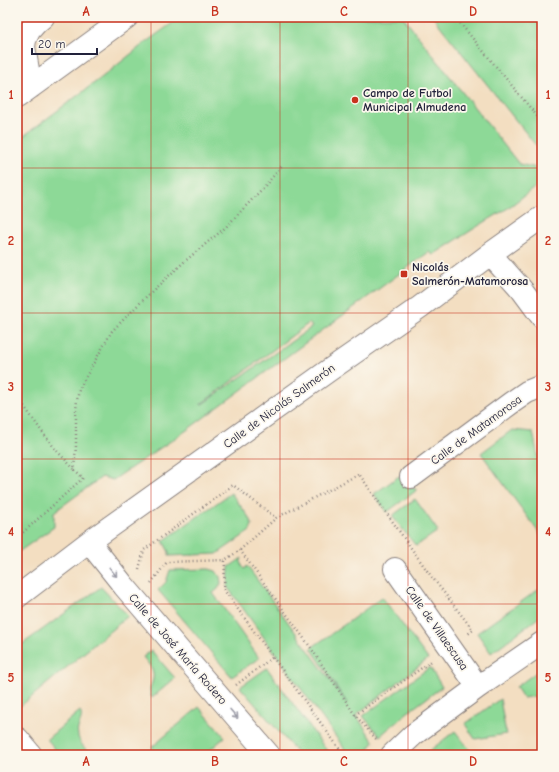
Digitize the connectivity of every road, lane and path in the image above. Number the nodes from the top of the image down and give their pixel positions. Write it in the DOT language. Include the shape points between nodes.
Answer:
graph roads {
  1 [pos="127,17"];
  2 [pos="454,17"];
  3 [pos="38,19"];
  4 [pos="24,92"];
  5 [pos="542,122"];
  6 [pos="283,165"];
  7 [pos="542,217"];
  8 [pos="490,254"];
  9 [pos="542,317"];
  10 [pos="542,386"];
  11 [pos="17,396"];
  12 [pos="74,469"];
  13 [pos="411,477"];
  14 [pos="276,518"];
  15 [pos="17,538"];
  16 [pos="89,542"];
  17 [pos="240,550"];
  18 [pos="225,560"];
  19 [pos="395,569"];
  20 [pos="124,586"];
  21 [pos="149,586"];
  22 [pos="17,597"];
  23 [pos="542,643"];
  24 [pos="450,647"];
  25 [pos="272,657"];
  26 [pos="478,687"];
  27 [pos="230,690"];
  28 [pos="355,715"];
  29 [pos="385,748"];
  30 [pos="269,755"];
  31 [pos="344,755"];
  1 -- 4 [label="street"];
  2 -- 5 [label="path"];
  3 -- 4 [label="street" via="25,40"];
  6 -- 12 [label="path" via="226,227 150,293 112,331 79,390"];
  7 -- 8 [label="street, Calle de Nicolás Salmerón"];
  8 -- 9 [label="street"];
  8 -- 16 [label="street, Calle de Nicolás Salmerón" via="420,307"];
  10 -- 13 [label="street, Calle de Matamorosa" via="511,403"];
  11 -- 12 [label="path" via="48,440"];
  12 -- 15 [label="path" via="83,478"];
  14 -- 17 [label="path"];
  14 -- 20 [label="path" via="233,485 144,550 139,569"];
  14 -- 24 [label="path" via="359,474 428,572 473,630"];
  16 -- 20 [label="street, Calle de José María Rodero, one-way"];
  16 -- 22 [label="street, Calle de Nicolás Salmerón"];
  17 -- 18 [label="path"];
  17 -- 28 [label="path" via="311,648"];
  18 -- 21 [label="path" via="167,562"];
  18 -- 25 [label="path" via="224,590"];
  19 -- 24 [label="street, Calle de Villaescusa"];
  20 -- 30 [label="street, Calle de José María Rodero, one-way"];
  23 -- 26 [label="street"];
  24 -- 26 [label="street, Calle de Villaescusa"];
  24 -- 28 [label="path"];
  25 -- 27 [label="path"];
  25 -- 31 [label="path"];
  26 -- 29 [label="street" via="413,735"];
  28 -- 29 [label="path"];
}
